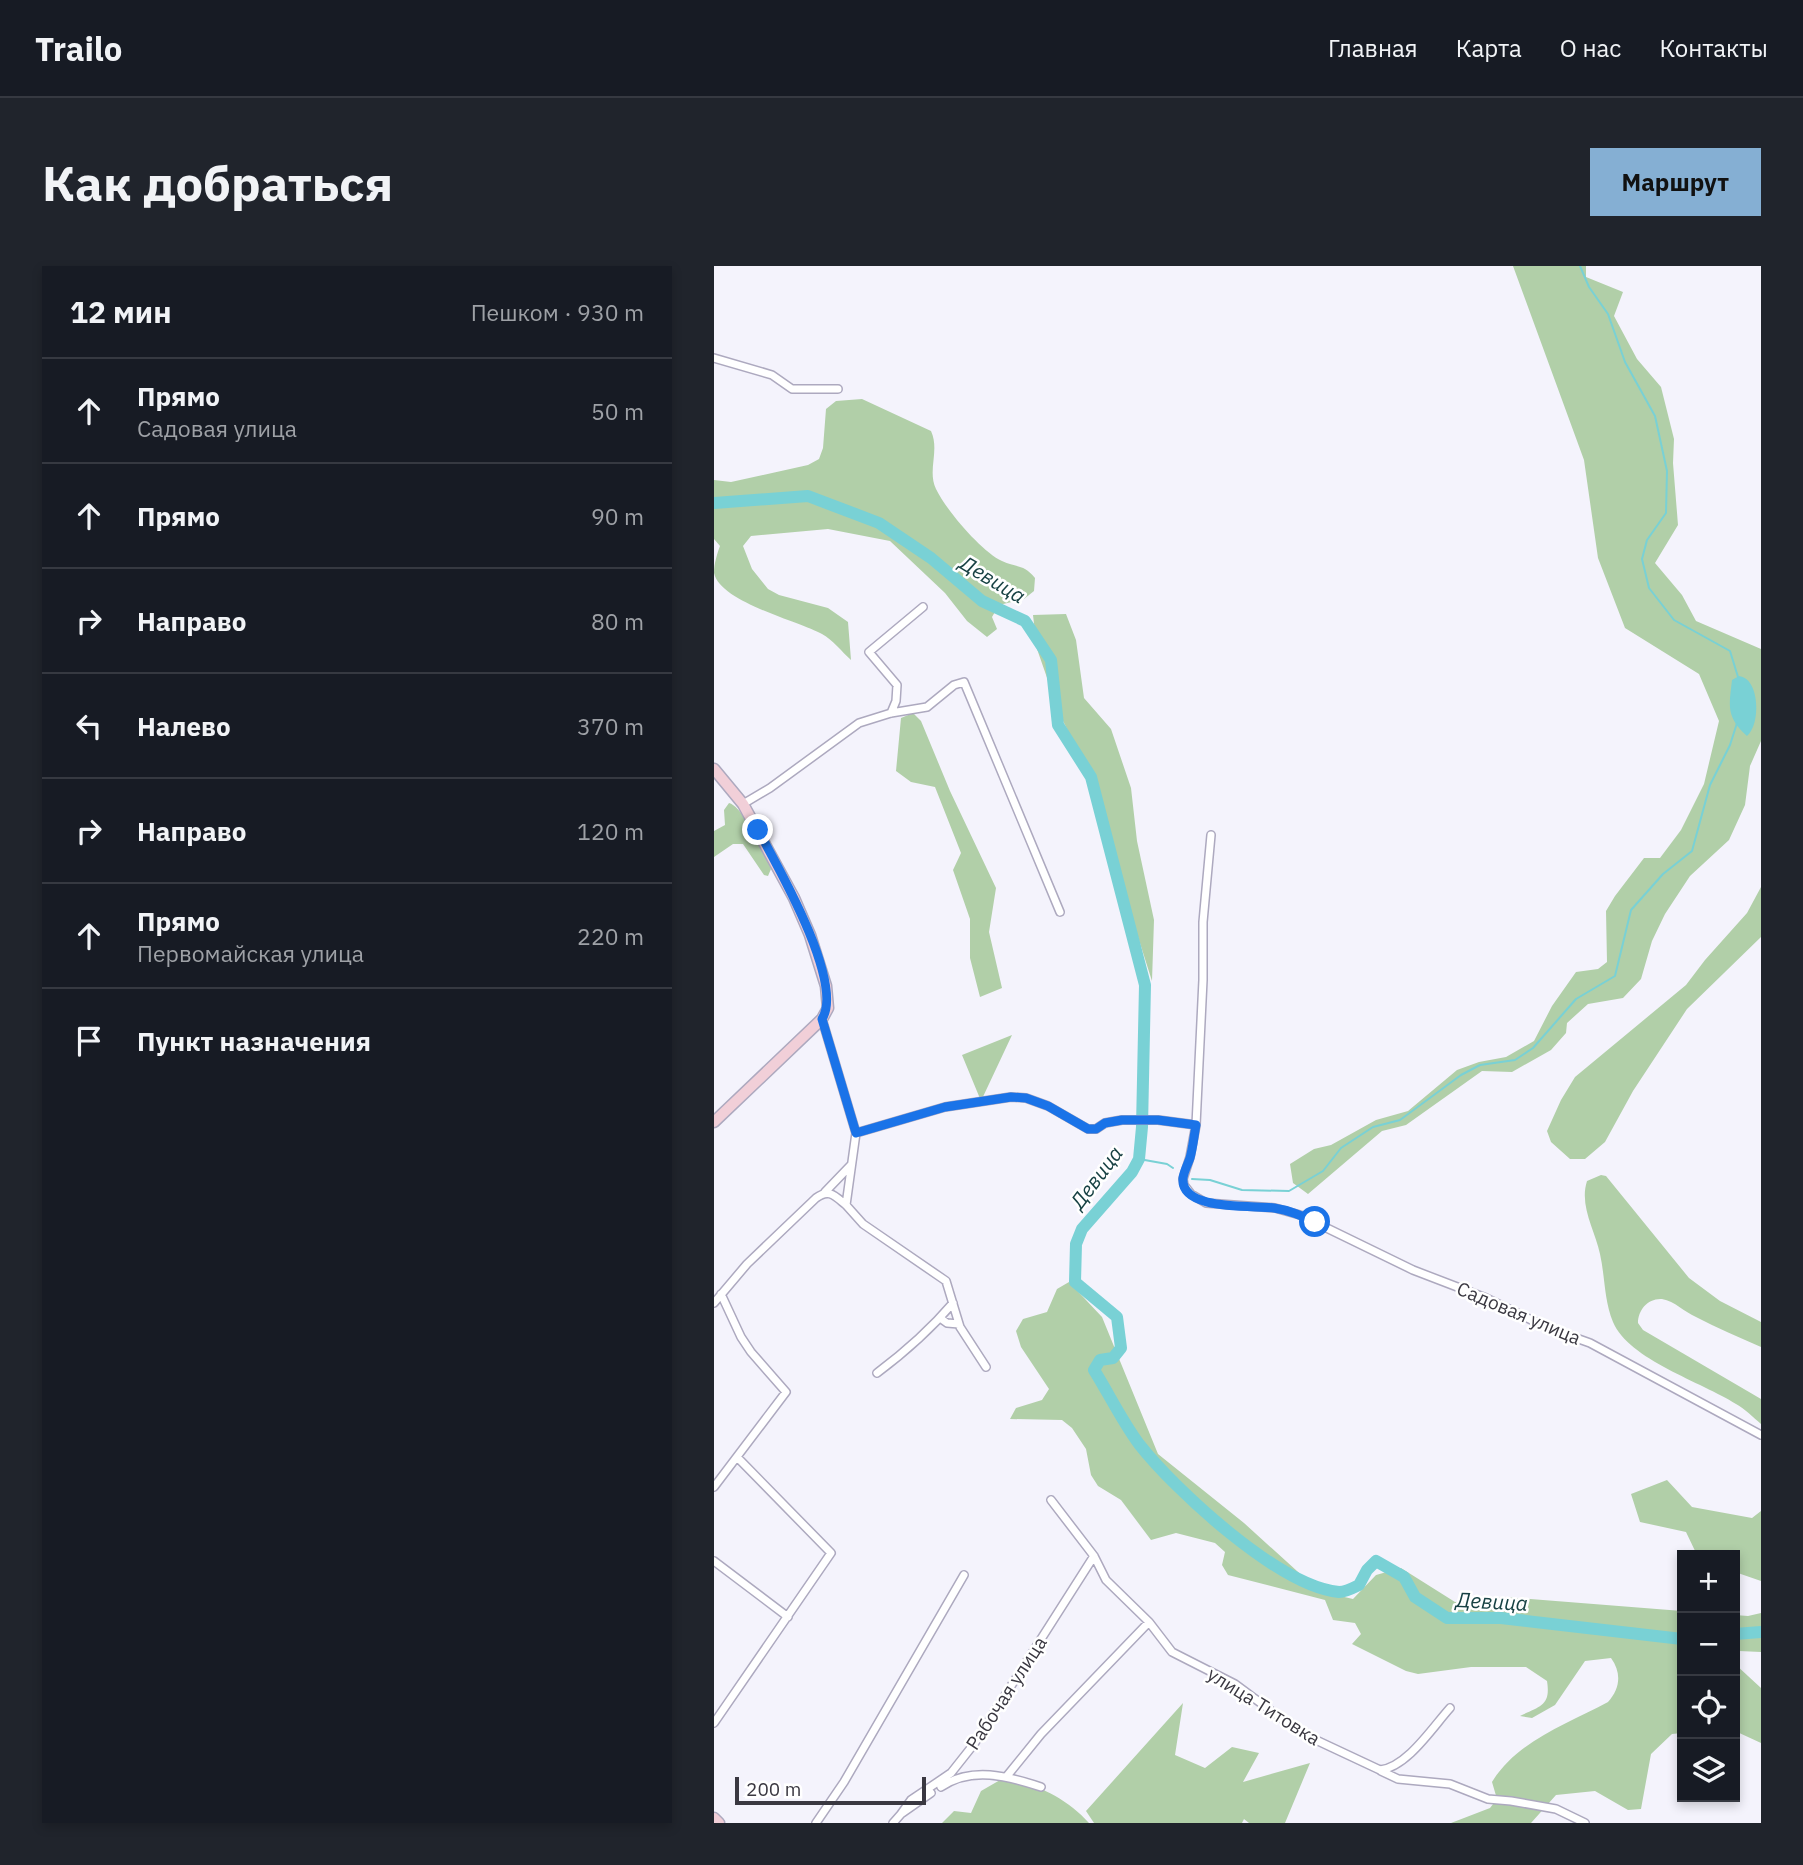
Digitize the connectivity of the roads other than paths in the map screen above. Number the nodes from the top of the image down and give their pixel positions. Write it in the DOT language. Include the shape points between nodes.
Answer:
graph roads {
  1 [pos="714,358"];
  2 [pos="838,389"];
  3 [pos="923,607"];
  4 [pos="891,713"];
  5 [pos="714,769"];
  6 [pos="743,804"];
  7 [pos="1211,835"];
  8 [pos="1060,912"];
  9 [pos="822,1019"];
  10 [pos="714,1122"];
  11 [pos="1196,1125"];
  12 [pos="856,1133"];
  13 [pos="852,1164"];
  14 [pos="825,1192"];
  15 [pos="846,1205"];
  16 [pos="721,1294"];
  17 [pos="714,1303"];
  18 [pos="953,1303"];
  19 [pos="940,1318"];
  20 [pos="959,1324"];
  21 [pos="986,1367"];
  22 [pos="877,1373"];
  23 [pos="1761,1435"];
  24 [pos="737,1457"];
  25 [pos="714,1486"];
  26 [pos="1051,1500"];
  27 [pos="1094,1556"];
  28 [pos="714,1560"];
  29 [pos="964,1575"];
  30 [pos="788,1617"];
  31 [pos="1149,1622"];
  32 [pos="1450,1708"];
  33 [pos="714,1723"];
  34 [pos="1380,1770"];
  35 [pos="1007,1776"];
  36 [pos="1041,1787"];
  37 [pos="901,1814"];
  38 [pos="714,1818"];
  39 [pos="719,1823"];
  40 [pos="816,1823"];
  41 [pos="893,1823"];
  42 [pos="1585,1823"];
  1 -- 2 [label="street" via="772,375 792,389"];
  3 -- 4 [label="street" via="869,652 897,685"];
  4 -- 6 [label="street" via="859,723"];
  4 -- 8 [label="street" via="928,706 964,682"];
  5 -- 6 [label="street"];
  6 -- 9 [label="street" via="810,934 828,995"];
  7 -- 11 [label="street, Садовая улица"];
  9 -- 10 [label="street"];
  9 -- 12 [label="street"];
  11 -- 12 [label="street" via="1122,1120 1088,1129 1048,1106 1011,1097 945,1107"];
  11 -- 23 [label="street, Садовая улица" via="1183,1179 1191,1194 1206,1203 1300,1215 1413,1270 1590,1343"];
  12 -- 13 [label="street"];
  13 -- 14 [label="street"];
  13 -- 15 [label="street"];
  14 -- 15 [label="street"];
  14 -- 16 [label="street"];
  15 -- 18 [label="street" via="863,1224 946,1281"];
  16 -- 17 [label="street"];
  16 -- 24 [label="street" via="741,1337 786,1392"];
  18 -- 19 [label="street"];
  18 -- 20 [label="street"];
  19 -- 20 [label="street"];
  19 -- 22 [label="street"];
  20 -- 21 [label="street"];
  24 -- 25 [label="street"];
  24 -- 30 [label="street" via="831,1553"];
  26 -- 27 [label="street, улица Титовка"];
  27 -- 31 [label="street, улица Титовка" via="1106,1580"];
  27 -- 37 [label="street, Рабочая улица" via="974,1744 951,1773 911,1800"];
  28 -- 30 [label="street"];
  29 -- 40 [label="street"];
  30 -- 33 [label="street"];
  31 -- 34 [label="street, улица Титовка" via="1172,1653 1236,1684 1301,1733"];
  31 -- 35 [label="street"];
  32 -- 34 [label="street" via="1400,1764"];
  34 -- 42 [label="street, улица Титовка" via="1398,1779 1450,1784 1488,1799 1546,1807"];
  35 -- 36 [label="street"];
  35 -- 37 [label="street" via="963,1776"];
  37 -- 41 [label="street"];
  38 -- 39 [label="street"];
}
